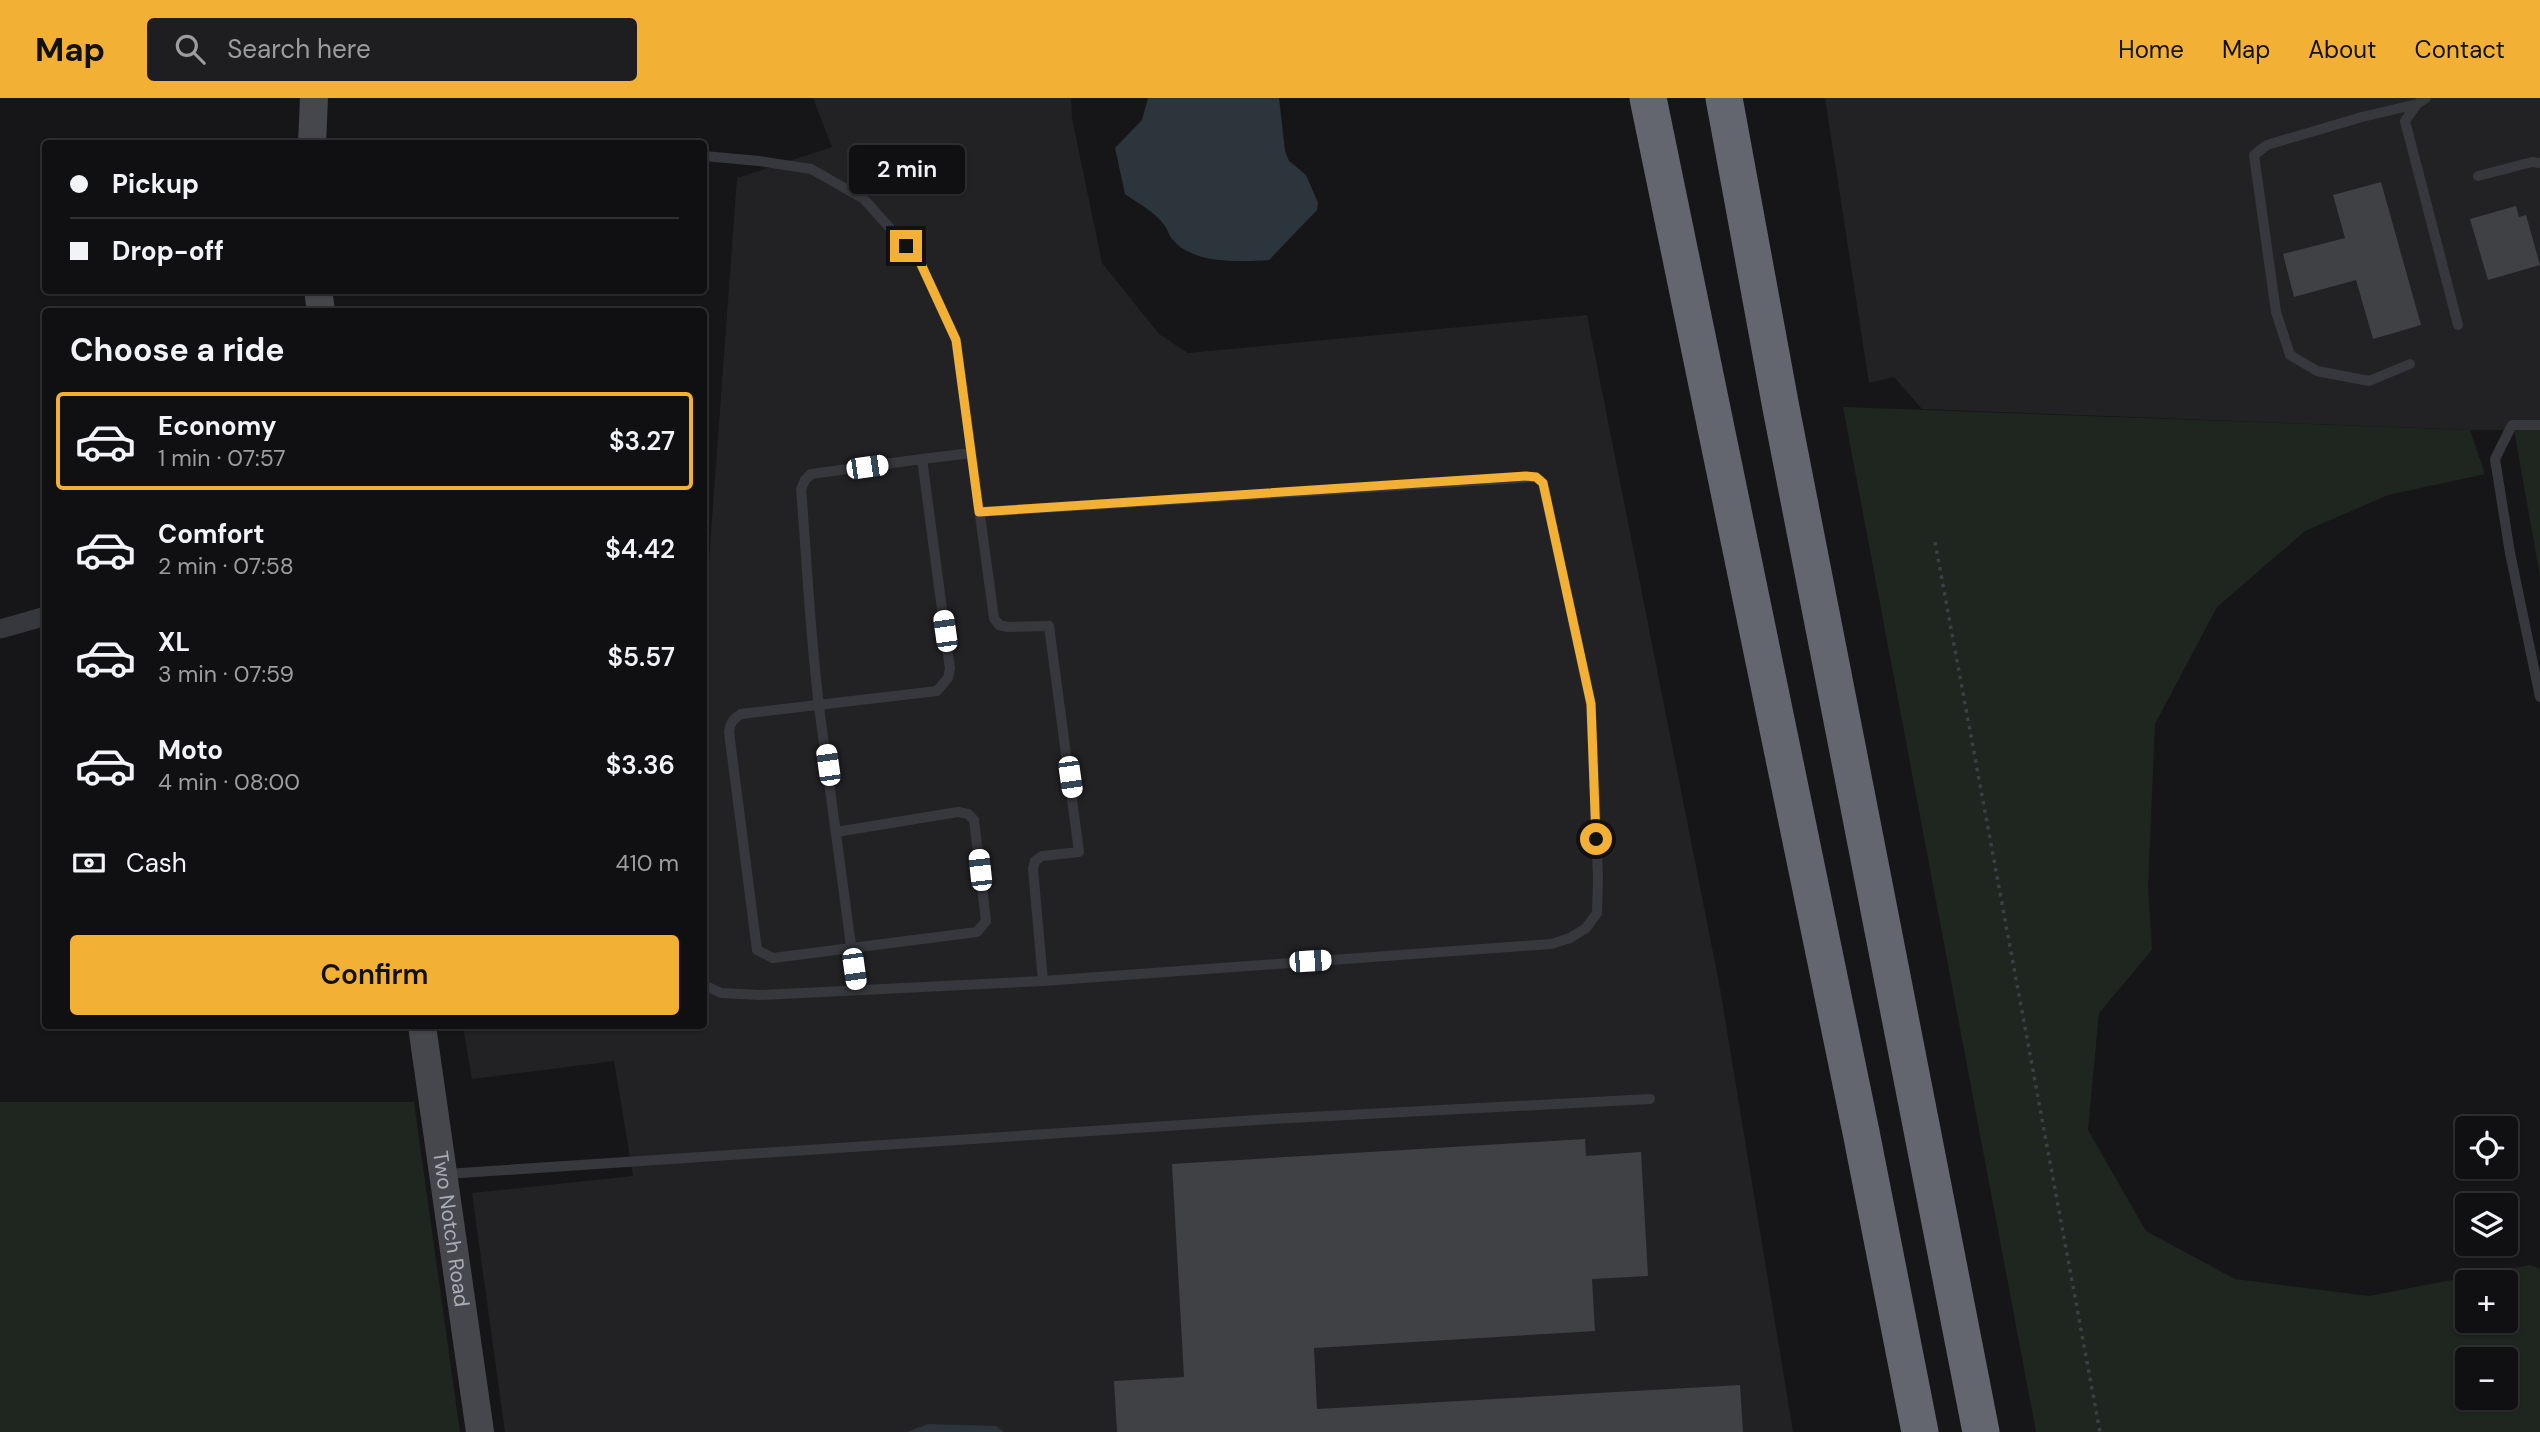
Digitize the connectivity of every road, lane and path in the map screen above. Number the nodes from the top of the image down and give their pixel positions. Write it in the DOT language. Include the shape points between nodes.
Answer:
graph roads {
  1 [pos="313,98"];
  2 [pos="1648,98"];
  3 [pos="1724,98"];
  4 [pos="2422,101"];
  5 [pos="312,140"];
  6 [pos="707,156"];
  7 [pos="2540,163"];
  8 [pos="2479,176"];
  9 [pos="2458,325"];
  10 [pos="2410,364"];
  11 [pos="2540,425"];
  12 [pos="971,453"];
  13 [pos="922,459"];
  14 [pos="979,512"];
  15 [pos="1936,542"];
  16 [pos="42,617"];
  17 [pos="0,629"];
  18 [pos="2540,697"];
  19 [pos="819,705"];
  20 [pos="835,832"];
  21 [pos="851,948"];
  22 [pos="1043,981"];
  23 [pos="707,986"];
  24 [pos="857,990"];
  25 [pos="422,1029"];
  26 [pos="1650,1099"];
  27 [pos="442,1175"];
  28 [pos="480,1432"];
  29 [pos="1920,1432"];
  30 [pos="1980,1432"];
  31 [pos="2100,1432"];
  1 -- 5 [label="street"];
  2 -- 29 [label="highway"];
  3 -- 30 [label="highway"];
  4 -- 9 [label="lane" via="2405,121"];
  4 -- 10 [label="lane" via="2267,145 2254,155 2276,312 2290,355 2317,371 2370,381"];
  6 -- 12 [label="lane" via="811,169 864,199 920,262 956,340"];
  7 -- 8 [label="lane"];
  11 -- 18 [label="lane" via="2512,425 2495,459"];
  12 -- 13 [label="lane"];
  12 -- 14 [label="lane"];
  13 -- 19 [label="lane" via="811,474 801,489"];
  13 -- 19 [label="lane" via="948,678 937,691"];
  14 -- 22 [label="lane" via="994,618 1008,627 1049,626 1073,796 1079,852 1042,856 1033,869"];
  14 -- 22 [label="lane" via="1536,477 1543,483 1591,704 1597,913 1586,928 1570,938 1551,944"];
  15 -- 31 [label="path"];
  16 -- 17 [label="street"];
  19 -- 20 [label="lane"];
  19 -- 21 [label="lane" via="741,714 730,724 743,847 757,950 773,958"];
  20 -- 21 [label="lane"];
  20 -- 21 [label="lane" via="958,812 974,820 984,926 977,932"];
  21 -- 24 [label="lane"];
  22 -- 24 [label="lane"];
  23 -- 24 [label="lane" via="721,993 760,995"];
  25 -- 27 [label="street, Two Notch Road"];
  26 -- 27 [label="lane" via="1272,1119"];
  27 -- 28 [label="street, Two Notch Road"];
}
